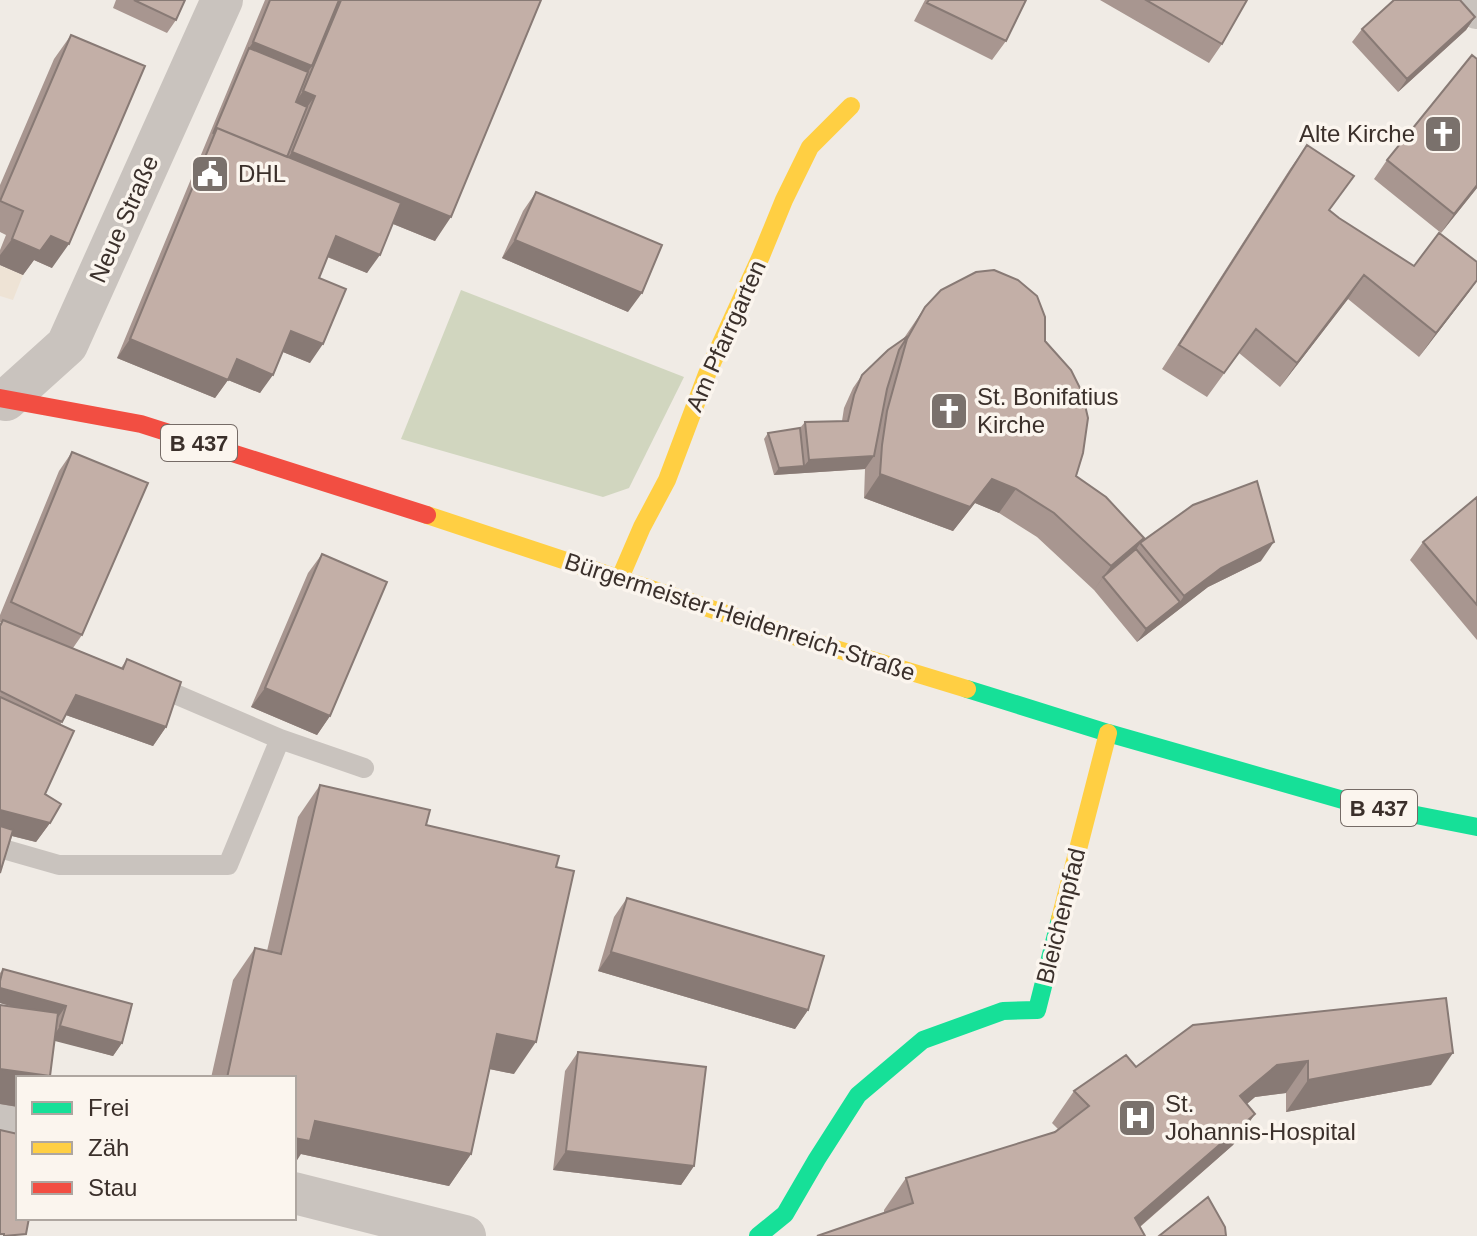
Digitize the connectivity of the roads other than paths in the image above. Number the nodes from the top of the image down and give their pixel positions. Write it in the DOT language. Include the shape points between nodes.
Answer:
graph roads {
  1 [pos="222,0"];
  2 [pos="1470,0"];
  3 [pos="1477,8"];
  4 [pos="851,106"];
  5 [pos="2,404"];
  6 [pos="620,578"];
  7 [pos="152,684"];
  8 [pos="1108,733"];
  9 [pos="280,739"];
  10 [pos="364,768"];
  11 [pos="1477,827"];
  12 [pos="0,848"];
  13 [pos="296,1194"];
  14 [pos="465,1236"];
  15 [pos="758,1236"];
  1 -- 5 [label="street, Neue Straße" via="67,345"];
  2 -- 3 [label="street"];
  4 -- 6 [label="main road, Am Pfarrgarten" via="810,147"];
  5 -- 6 [label="main road, Bürgermeister-Heidenreich-Straße / B 437" via="141,424"];
  6 -- 8 [label="main road, Bürgermeister-Heidenreich-Straße / B 437"];
  7 -- 9 [label="lane"];
  8 -- 11 [label="main road, Bürgermeister-Heidenreich-Straße / B 437" via="1350,802"];
  8 -- 15 [label="main road, Bleichenpfad" via="1037,1010 1003,1011 923,1040 858,1095 785,1214"];
  9 -- 10 [label="lane"];
  9 -- 12 [label="lane" via="228,865 59,865"];
  13 -- 14 [label="street"];
}
